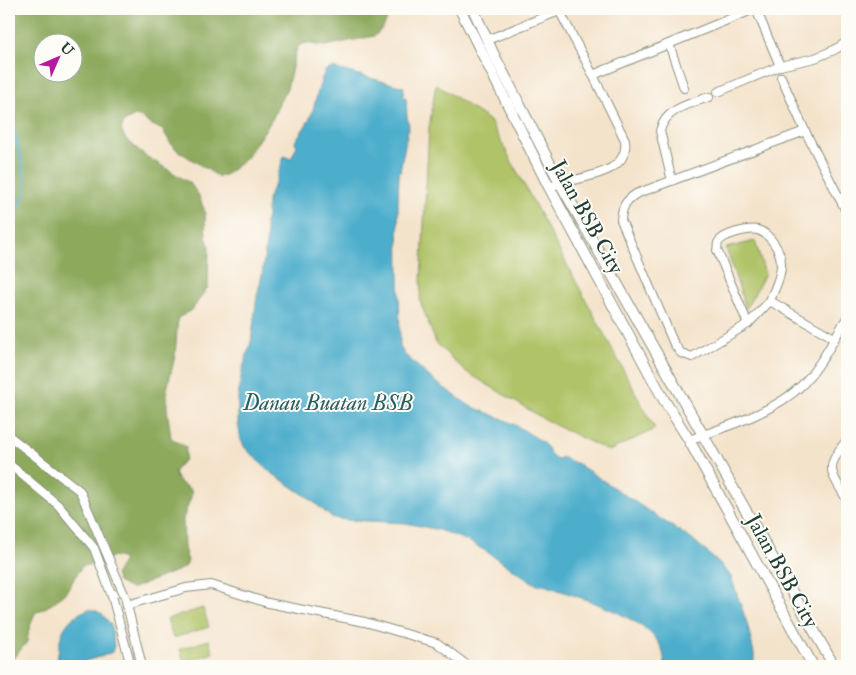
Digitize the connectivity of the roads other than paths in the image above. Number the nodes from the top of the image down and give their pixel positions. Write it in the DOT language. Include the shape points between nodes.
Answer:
graph roads {
  1 [pos="460,9"];
  2 [pos="473,9"];
  3 [pos="755,9"];
  4 [pos="562,10"];
  5 [pos="487,40"];
  6 [pos="847,42"];
  7 [pos="669,44"];
  8 [pos="780,66"];
  9 [pos="593,75"];
  10 [pos="781,77"];
  11 [pos="684,88"];
  12 [pos="718,92"];
  13 [pos="709,97"];
  14 [pos="805,131"];
  15 [pos="672,181"];
  16 [pos="560,183"];
  17 [pos="549,188"];
  18 [pos="847,213"];
  19 [pos="770,301"];
  20 [pos="847,318"];
  21 [pos="748,324"];
  22 [pos="834,338"];
  23 [pos="702,435"];
  24 [pos="9,436"];
  25 [pos="689,440"];
  26 [pos="847,440"];
  27 [pos="9,464"];
  28 [pos="847,500"];
  29 [pos="112,596"];
  30 [pos="125,599"];
  31 [pos="131,666"];
  32 [pos="142,666"];
  33 [pos="468,666"];
  34 [pos="813,666"];
  35 [pos="834,666"];
  1 -- 17 [label="street, Jalan BSB City"];
  2 -- 5 [label="street, Jalan BSB City"];
  3 -- 7 [label="street"];
  3 -- 8 [label="street"];
  4 -- 5 [label="street"];
  4 -- 9 [label="street"];
  5 -- 16 [label="street, Jalan BSB City"];
  6 -- 8 [label="street" via="815,58"];
  7 -- 9 [label="street"];
  7 -- 11 [label="street"];
  8 -- 12 [label="street"];
  9 -- 16 [label="street" via="625,140 624,157 607,170"];
  10 -- 14 [label="street"];
  13 -- 15 [label="street" via="673,112 662,124 660,131"];
  14 -- 15 [label="street"];
  14 -- 18 [label="street"];
  15 -- 21 [label="street" via="626,201 621,220 674,344 680,353 692,357"];
  16 -- 17 [label="street"];
  16 -- 23 [label="street, Jalan BSB City"];
  17 -- 25 [label="street, Jalan BSB City"];
  19 -- 21 [label="street"];
  19 -- 21 [label="street" via="781,263 773,242 757,230 724,236 718,243 718,250"];
  19 -- 22 [label="street"];
  20 -- 22 [label="street"];
  22 -- 23 [label="street" via="812,374 792,394 735,424"];
  23 -- 25 [label="street"];
  23 -- 35 [label="street, Jalan BSB City"];
  24 -- 30 [label="street" via="80,491"];
  25 -- 34 [label="street, Jalan BSB City"];
  26 -- 28 [label="street" via="831,465"];
  27 -- 29 [label="street" via="58,505 94,548"];
  29 -- 30 [label="street" via="119,592"];
  29 -- 31 [label="street"];
  30 -- 32 [label="street"];
  30 -- 33 [label="street" via="211,585 268,603 365,622 437,643"];
}
